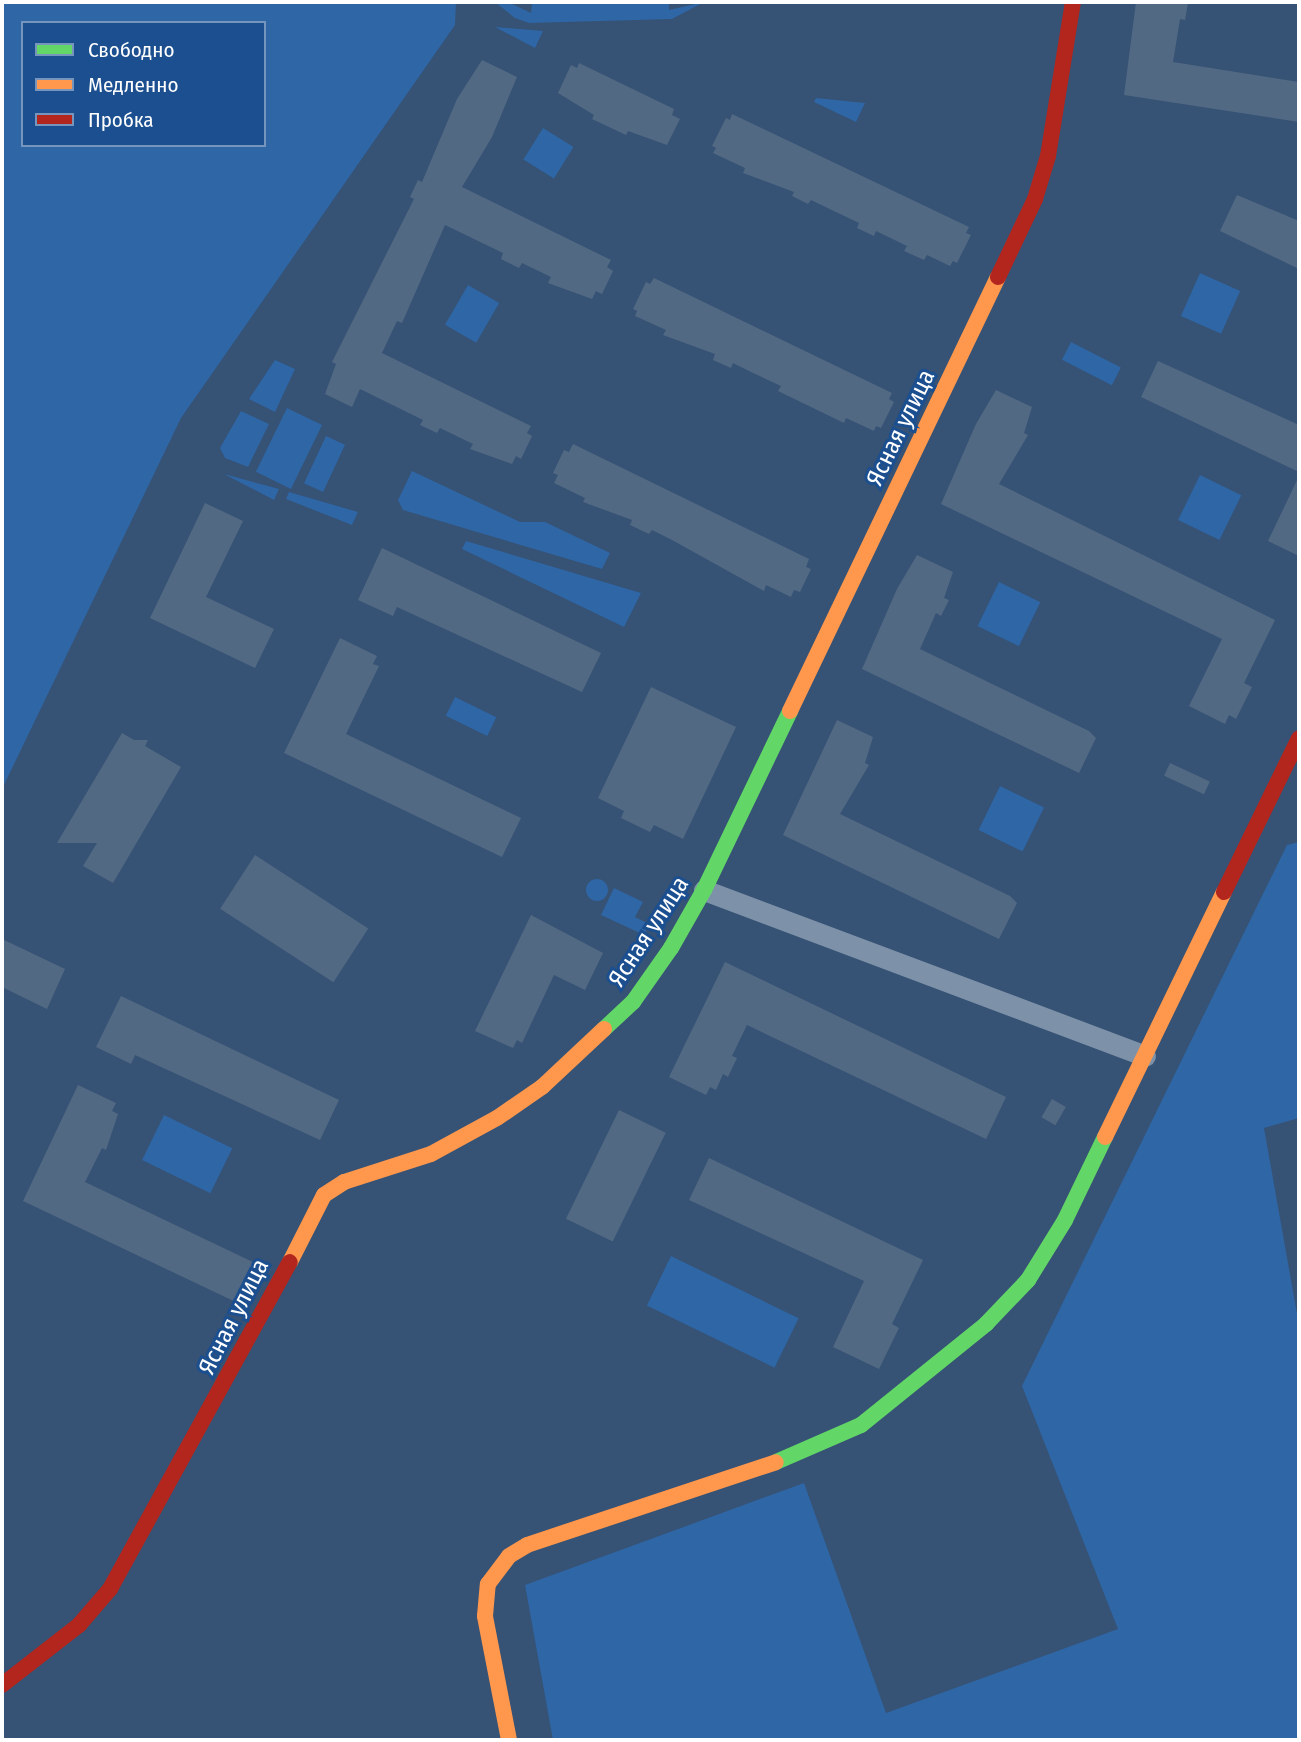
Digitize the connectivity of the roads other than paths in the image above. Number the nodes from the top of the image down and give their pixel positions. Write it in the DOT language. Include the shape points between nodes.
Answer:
graph roads {
  1 [pos="1073,2"];
  2 [pos="1299,737"];
  3 [pos="704,890"];
  4 [pos="1146,1056"];
  5 [pos="2,1685"];
  6 [pos="509,1740"];
  1 -- 3 [label="street, Ясная улица" via="1050,142 1035,199"];
  2 -- 4 [label="street"];
  3 -- 4 [label="street"];
  3 -- 5 [label="street, Ясная улица" via="633,1002 564,1070 497,1118 430,1154 344,1182 324,1195 239,1360 110,1589 79,1625"];
  4 -- 6 [label="street" via="1059,1232 1027,1280 986,1324 896,1399 861,1425 822,1444 527,1545 495,1570 488,1584 485,1616"];
}
